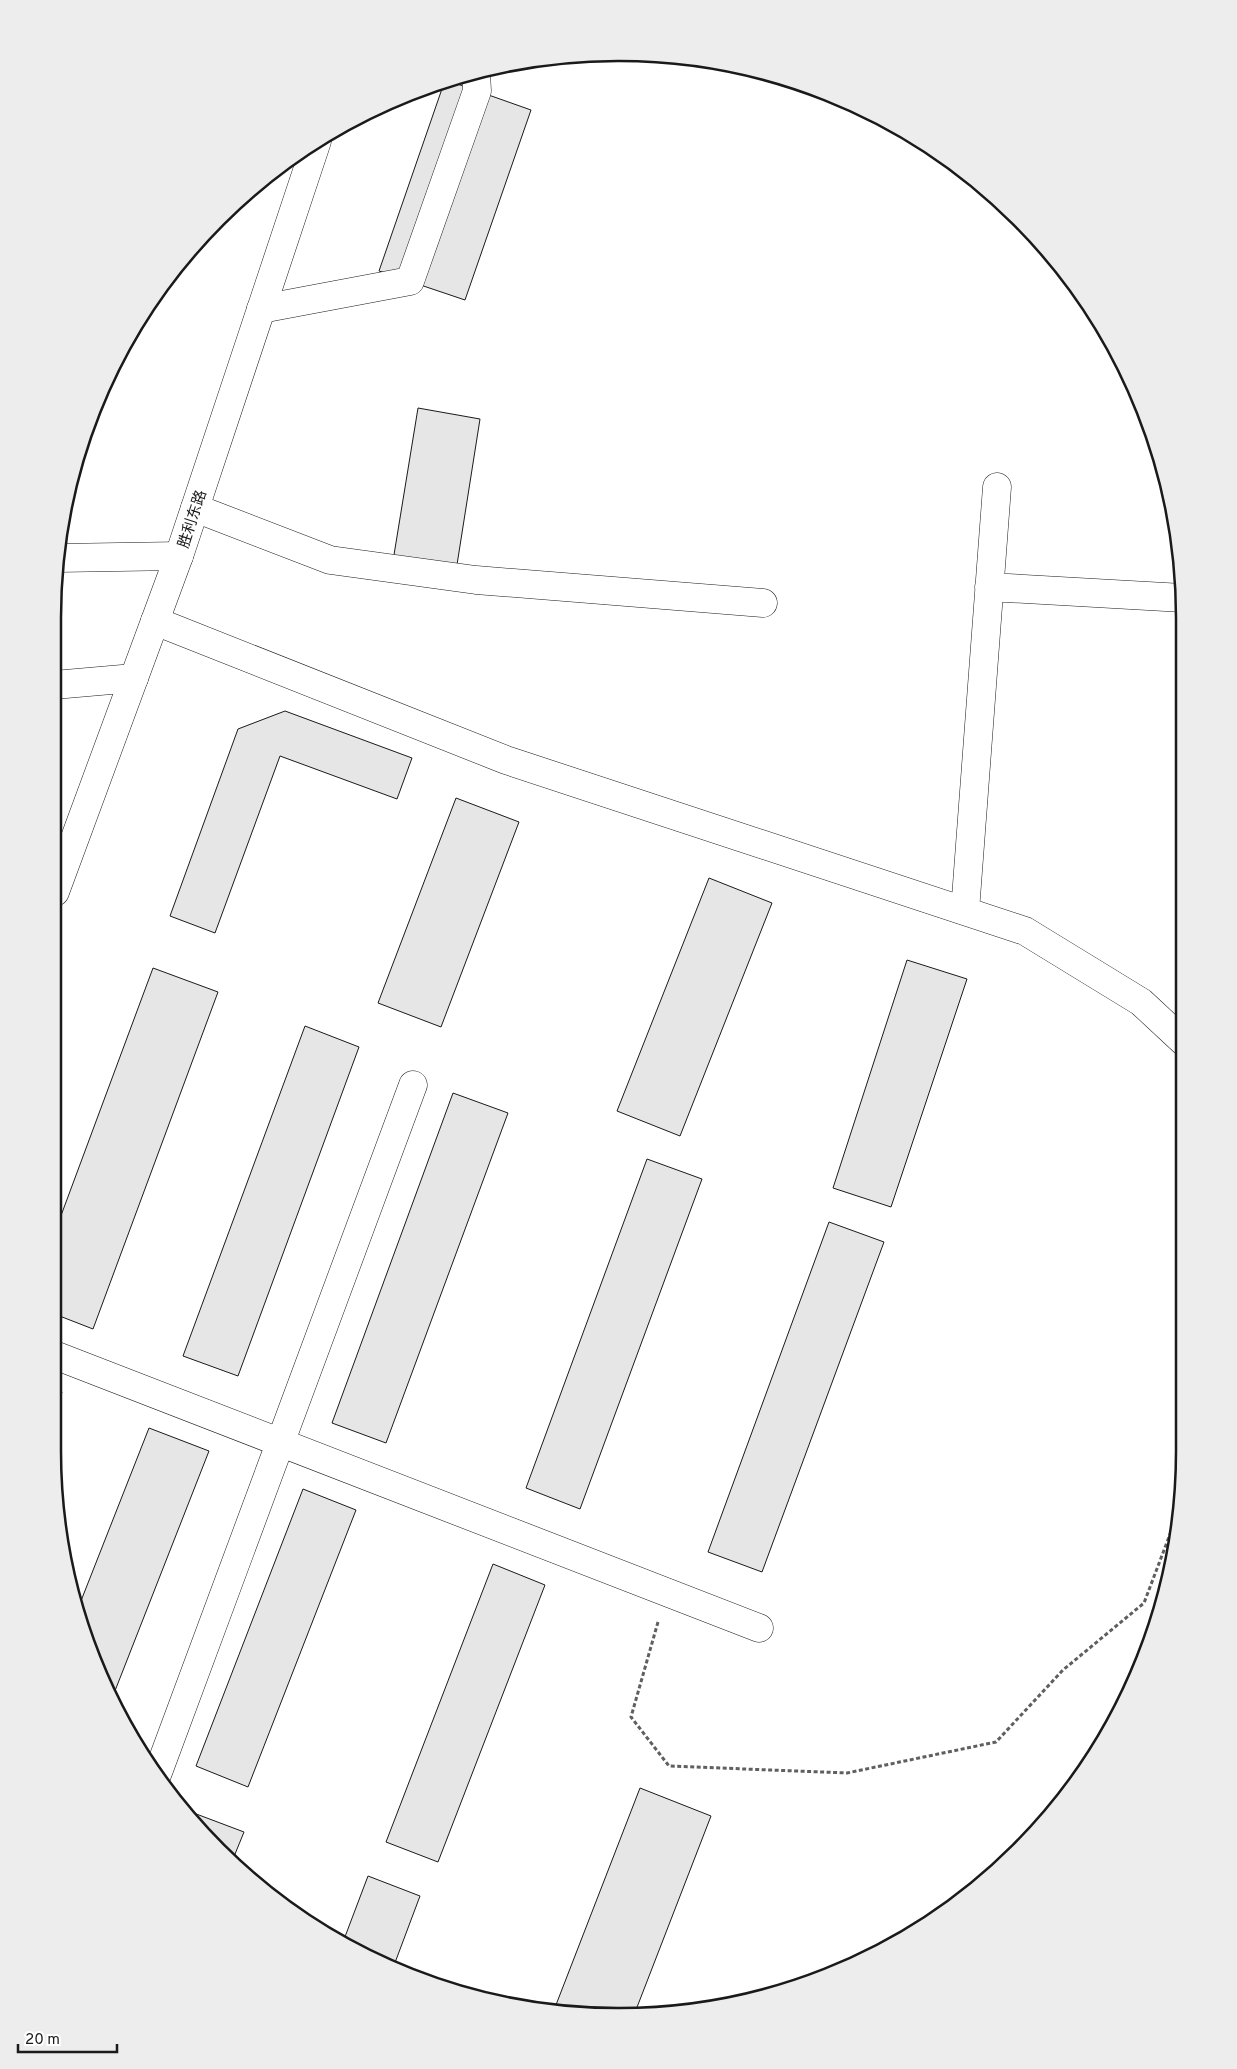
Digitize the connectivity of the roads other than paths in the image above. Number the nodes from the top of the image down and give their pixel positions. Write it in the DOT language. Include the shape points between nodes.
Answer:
graph roads {
  1 [pos="476,79"];
  2 [pos="313,152"];
  3 [pos="261,309"];
  4 [pos="997,487"];
  5 [pos="195,508"];
  6 [pos="179,556"];
  7 [pos="65,558"];
  8 [pos="989,587"];
  9 [pos="1175,598"];
  10 [pos="763,603"];
  11 [pos="155,621"];
  12 [pos="134,678"];
  13 [pos="61,684"];
  14 [pos="61,876"];
  15 [pos="965,911"];
  16 [pos="1176,1034"];
  17 [pos="413,1084"];
  18 [pos="61,1358"];
  19 [pos="281,1443"];
  20 [pos="759,1628"];
  21 [pos="160,1767"];
  1 -- 3 [label="street" via="477,91 410,281"];
  2 -- 3 [label="street, 胜利东路"];
  3 -- 5 [label="street, 胜利东路"];
  4 -- 8 [label="street"];
  5 -- 6 [label="street, 胜利东路"];
  5 -- 10 [label="street" via="330,560 476,580"];
  6 -- 7 [label="street"];
  6 -- 11 [label="street, 胜利东路"];
  8 -- 9 [label="street"];
  8 -- 15 [label="street"];
  11 -- 12 [label="street, 胜利东路"];
  11 -- 15 [label="street" via="506,760"];
  12 -- 13 [label="street"];
  12 -- 14 [label="street, 胜利东路"];
  15 -- 16 [label="street" via="1025,931 1141,1002"];
  17 -- 19 [label="street"];
  18 -- 19 [label="street"];
  19 -- 20 [label="street"];
  19 -- 21 [label="street"];
}
